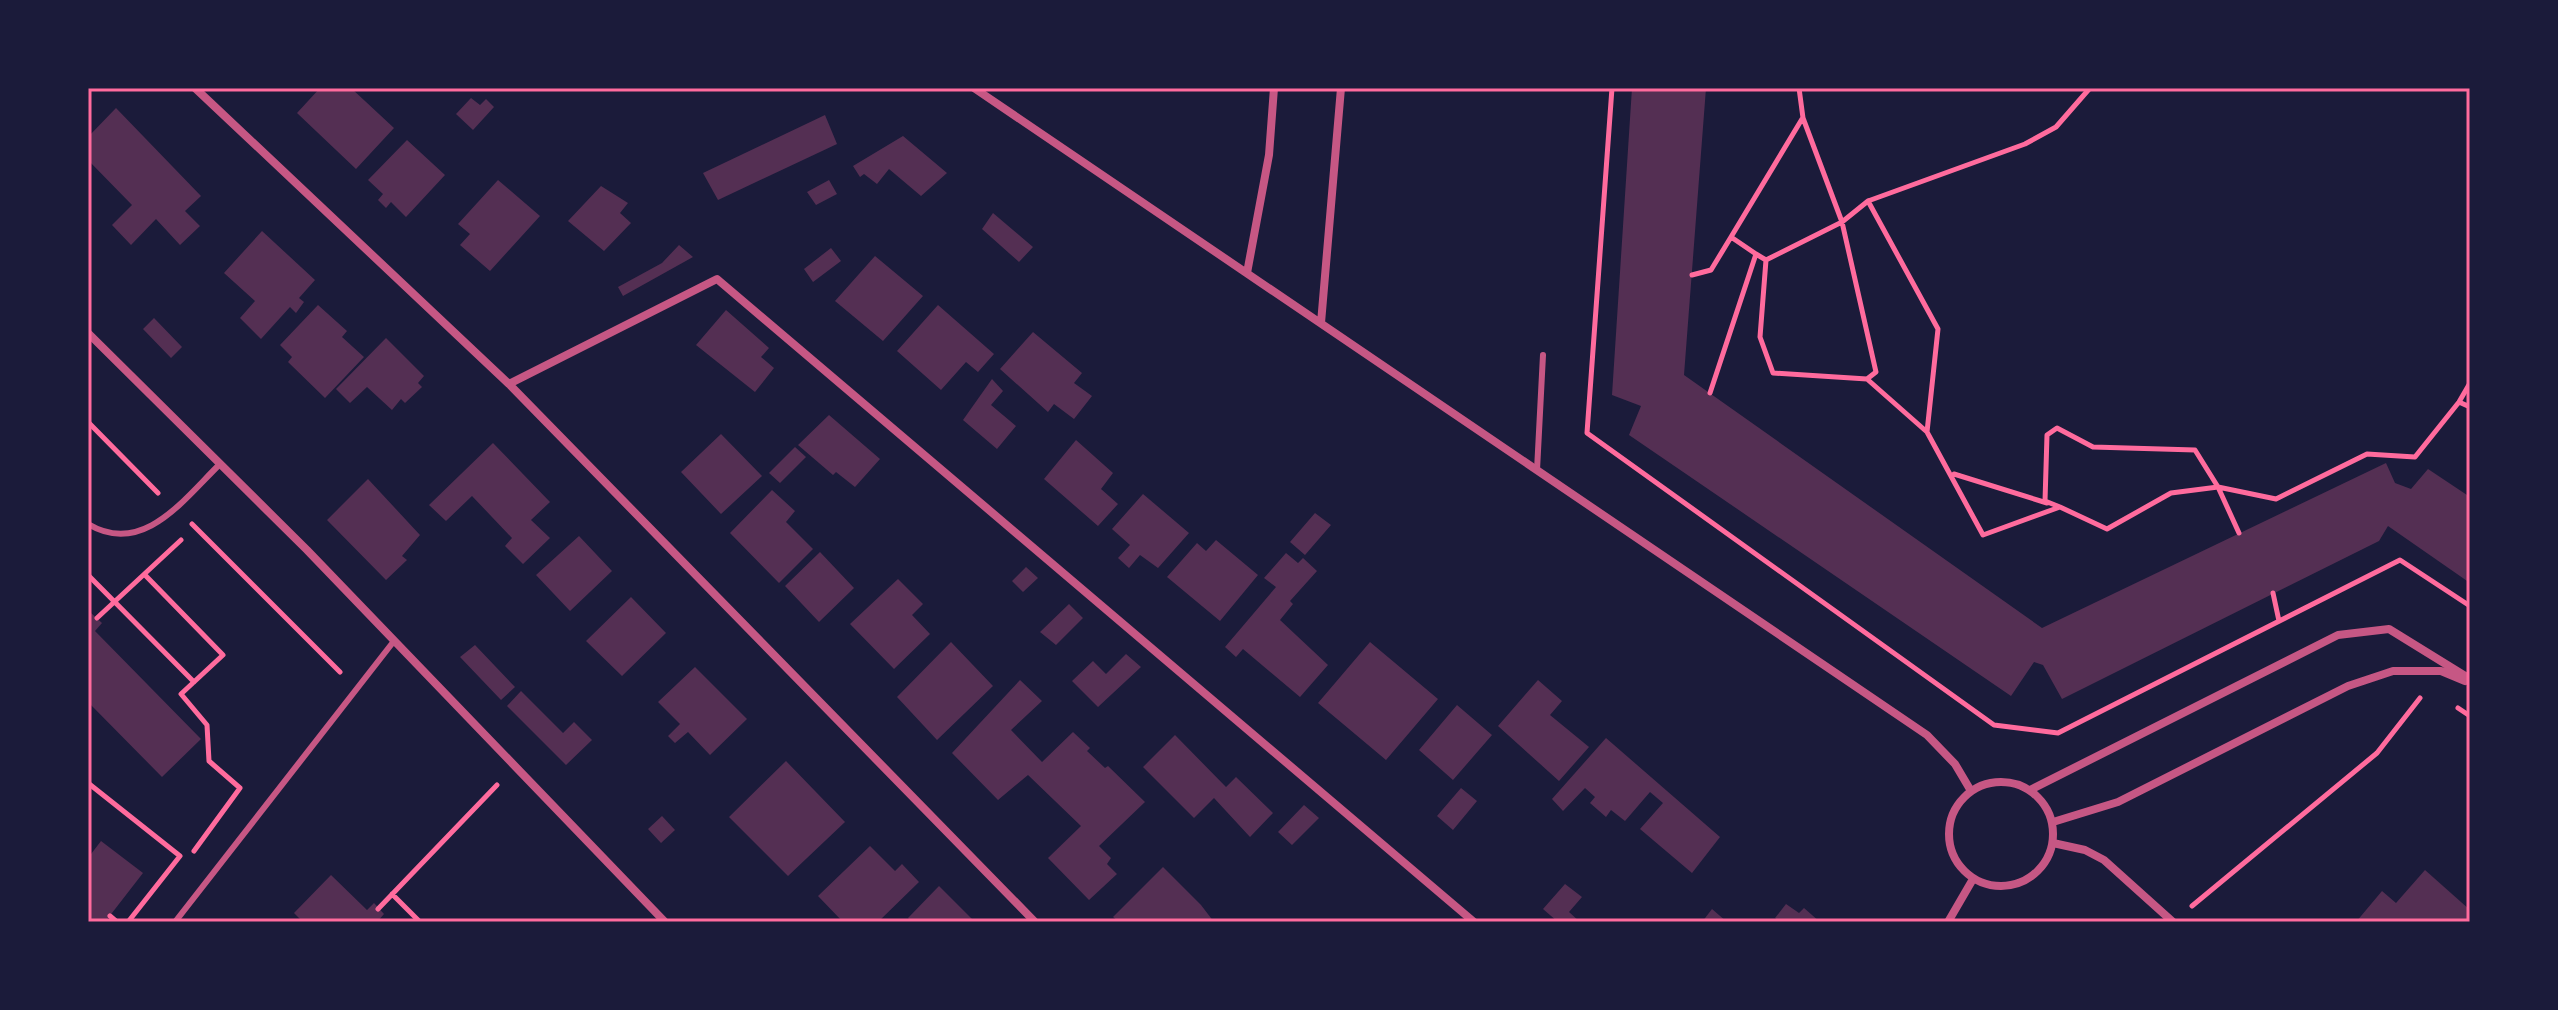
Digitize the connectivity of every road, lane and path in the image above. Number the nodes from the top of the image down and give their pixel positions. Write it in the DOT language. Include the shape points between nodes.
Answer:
graph roads {
  1 [pos="195,88"];
  2 [pos="974,88"];
  3 [pos="1274,88"];
  4 [pos="1341,88"];
  5 [pos="1612,88"];
  6 [pos="1799,88"];
  7 [pos="2090,88"];
  8 [pos="1803,118"];
  9 [pos="1868,201"];
  10 [pos="1842,222"];
  11 [pos="1731,237"];
  12 [pos="1756,254"];
  13 [pos="1766,260"];
  14 [pos="1247,273"];
  15 [pos="1692,275"];
  16 [pos="1321,323"];
  17 [pos="88,333"];
  18 [pos="1543,355"];
  19 [pos="1867,379"];
  20 [pos="2470,383"];
  21 [pos="509,384"];
  22 [pos="1710,393"];
  23 [pos="2459,402"];
  24 [pos="2470,407"];
  25 [pos="88,422"];
  26 [pos="1927,432"];
  27 [pos="220,464"];
  28 [pos="1537,470"];
  29 [pos="1953,474"];
  30 [pos="2218,487"];
  31 [pos="2060,507"];
  32 [pos="174,509"];
  33 [pos="88,524"];
  34 [pos="196,527"];
  35 [pos="2239,533"];
  36 [pos="88,575"];
  37 [pos="145,575"];
  38 [pos="2273,593"];
  39 [pos="115,603"];
  40 [pos="2470,606"];
  41 [pos="97,618"];
  42 [pos="2279,621"];
  43 [pos="394,641"];
  44 [pos="2441,671"];
  45 [pos="2470,681"];
  46 [pos="194,682"];
  47 [pos="357,689"];
  48 [pos="515,767"];
  49 [pos="88,783"];
  50 [pos="2030,790"];
  51 [pos="1971,791"];
  52 [pos="2053,822"];
  53 [pos="2053,843"];
  54 [pos="186,861"];
  55 [pos="1973,879"];
  56 [pos="392,894"];
  57 [pos="378,909"];
  58 [pos="110,916"];
  59 [pos="117,922"];
  60 [pos="128,922"];
  61 [pos="175,922"];
  62 [pos="420,922"];
  63 [pos="665,922"];
  64 [pos="1035,922"];
  65 [pos="1474,922"];
  66 [pos="1948,922"];
  67 [pos="2173,922"];
  1 -- 21 [label="street"];
  2 -- 14 [label="street"];
  3 -- 14 [label="street" via="1269,155"];
  4 -- 16 [label="street"];
  5 -- 42 [label="path" via="1587,433 1994,725 2058,733"];
  6 -- 8 [label="path"];
  7 -- 9 [label="path" via="2056,127 2025,144"];
  8 -- 10 [label="path"];
  8 -- 11 [label="path"];
  9 -- 10 [label="path"];
  9 -- 26 [label="path" via="1938,329"];
  10 -- 13 [label="path"];
  10 -- 19 [label="path" via="1876,372"];
  11 -- 12 [label="path"];
  11 -- 15 [label="path" via="1711,270"];
  12 -- 13 [label="path"];
  12 -- 22 [label="path"];
  13 -- 19 [label="path" via="1760,337 1773,373"];
  14 -- 16 [label="street"];
  16 -- 28 [label="street"];
  17 -- 27 [label="street"];
  18 -- 28 [label="lane"];
  19 -- 26 [label="path"];
  20 -- 23 [label="path"];
  21 -- 64 [label="street"];
  21 -- 65 [label="street" via="717,279"];
  23 -- 24 [label="path"];
  23 -- 30 [label="path" via="2415,457 2367,454 2276,499"];
  25 -- 32 [label="path"];
  26 -- 29 [label="path"];
  27 -- 32 [label="lane"];
  27 -- 43 [label="street"];
  28 -- 51 [label="street" via="1927,735 1955,764"];
  29 -- 31 [label="path"];
  29 -- 31 [label="path" via="1983,535"];
  30 -- 31 [label="path" via="2171,493 2107,529"];
  30 -- 31 [label="path" via="2195,450 2093,447 2057,428 2047,435 2045,501"];
  30 -- 35 [label="path"];
  32 -- 33 [label="lane" via="161,522 134,534 102,533"];
  32 -- 34 [label="path"];
  34 -- 37 [label="path"];
  34 -- 47 [label="path"];
  36 -- 39 [label="path"];
  37 -- 39 [label="path"];
  37 -- 46 [label="path" via="223,655"];
  38 -- 42 [label="path"];
  39 -- 41 [label="path"];
  39 -- 46 [label="path"];
  40 -- 42 [label="path" via="2400,560"];
  43 -- 47 [label="lane"];
  43 -- 48 [label="street"];
  44 -- 45 [label="street"];
  44 -- 52 [label="street" via="2393,671 2348,686 2118,802"];
  44 -- 67 [label="path" via="2377,753"];
  45 -- 50 [label="street" via="2389,629 2338,635"];
  46 -- 54 [label="path" via="181,694 207,725 209,761 240,788"];
  47 -- 61 [label="lane"];
  48 -- 56 [label="path"];
  48 -- 63 [label="street"];
  49 -- 60 [label="path" via="180,856"];
  50 -- 51 [label="street" via="2000,782"];
  50 -- 52 [label="street"];
  51 -- 55 [label="street" via="1956,806 1949,836 1958,865"];
  52 -- 53 [label="street"];
  53 -- 55 [label="street" via="2046,863 2032,878 2013,886"];
  53 -- 67 [label="street" via="2104,860"];
  55 -- 66 [label="street"];
  56 -- 57 [label="path"];
  56 -- 62 [label="path"];
  58 -- 59 [label="path"];
}
